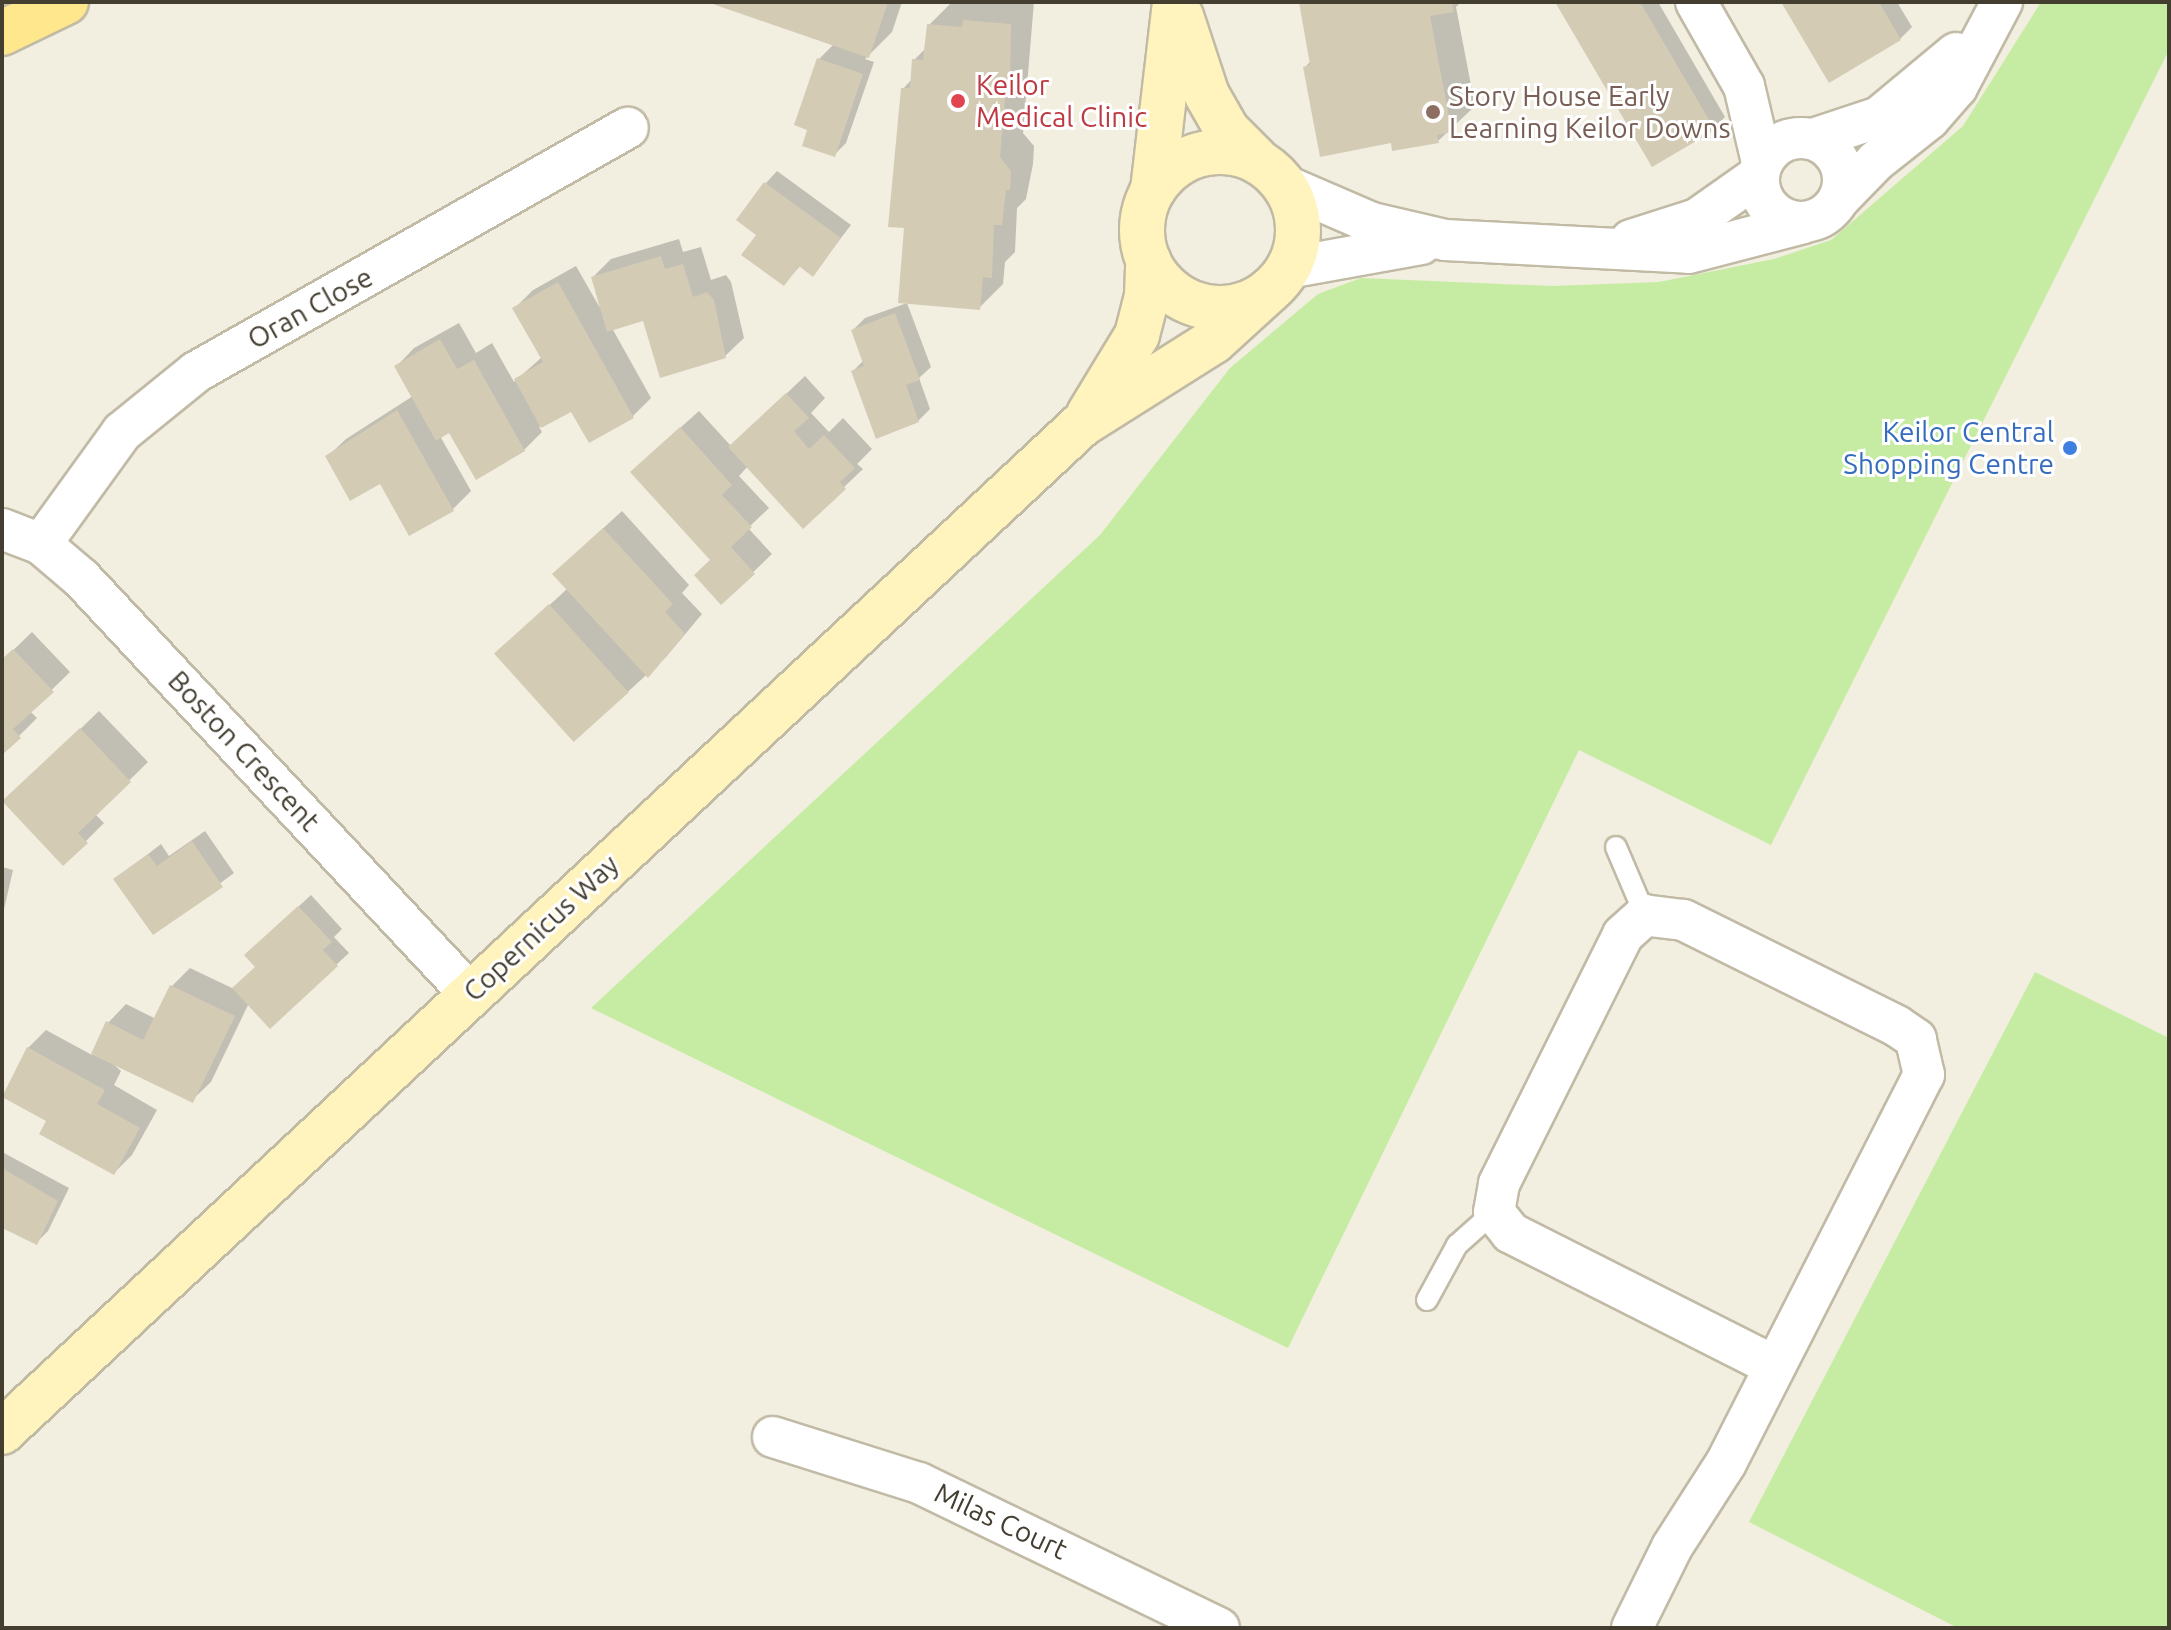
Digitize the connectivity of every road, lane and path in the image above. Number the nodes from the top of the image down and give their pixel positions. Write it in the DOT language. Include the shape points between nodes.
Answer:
graph roads {
  1 [pos="66,2"];
  2 [pos="1176,2"];
  3 [pos="1696,2"];
  4 [pos="1995,12"];
  5 [pos="2,33"];
  6 [pos="1744,86"];
  7 [pos="628,128"];
  8 [pos="1810,138"];
  9 [pos="1760,169"];
  10 [pos="1270,172"];
  11 [pos="1153,190"];
  12 [pos="1838,200"];
  13 [pos="1803,223"];
  14 [pos="1445,240"];
  15 [pos="1599,247"];
  16 [pos="1148,260"];
  17 [pos="1279,279"];
  18 [pos="1081,425"];
  19 [pos="2,529"];
  20 [pos="41,544"];
  21 [pos="1616,847"];
  22 [pos="1645,915"];
  23 [pos="470,994"];
  24 [pos="1494,1212"];
  25 [pos="1427,1300"];
  26 [pos="1774,1366"];
  27 [pos="2,1432"];
  28 [pos="773,1437"];
  29 [pos="1219,1628"];
  30 [pos="1632,1628"];
  1 -- 5 [label="main road"];
  2 -- 10 [label="street" via="1207,95 1227,130"];
  2 -- 11 [label="street"];
  3 -- 6 [label="street"];
  4 -- 8 [label="street" via="1925,84 1879,117"];
  4 -- 12 [label="street" via="1974,60 1948,98"];
  6 -- 8 [label="street"];
  6 -- 9 [label="street"];
  7 -- 20 [label="street, Oran Close" via="196,372 122,432"];
  8 -- 9 [label="street" via="1785,140"];
  8 -- 12 [label="street" via="1840,164"];
  9 -- 13 [label="street" via="1759,191 1775,214"];
  9 -- 15 [label="street" via="1697,219 1665,233"];
  10 -- 11 [label="street" via="1210,151 1167,171"];
  10 -- 14 [label="street" via="1372,223"];
  10 -- 17 [label="street" via="1298,217 1299,235"];
  11 -- 16 [label="street" via="1143,212"];
  12 -- 13 [label="street" via="1829,212"];
  13 -- 15 [label="street" via="1708,252"];
  14 -- 15 [label="street"];
  14 -- 17 [label="street" via="1357,252"];
  16 -- 17 [label="street" via="1169,290 1201,306 1238,307"];
  16 -- 18 [label="street, Copernicus Way" via="1147,296 1137,335"];
  17 -- 18 [label="street, Copernicus Way" via="1214,341"];
  18 -- 23 [label="street, Copernicus Way"];
  19 -- 20 [label="street, Boston Crescent"];
  20 -- 23 [label="street, Boston Crescent" via="118,615"];
  21 -- 22 [label="lane"];
  22 -- 24 [label="street" via="1623,935 1499,1184"];
  22 -- 26 [label="street" via="1683,920 1897,1026 1916,1039 1924,1056 1924,1075"];
  23 -- 27 [label="street, Copernicus Way"];
  24 -- 25 [label="lane" via="1457,1245"];
  24 -- 26 [label="street" via="1511,1233"];
  26 -- 30 [label="street" via="1726,1463 1672,1547"];
  28 -- 29 [label="street, Milas Court" via="919,1483"];
}
